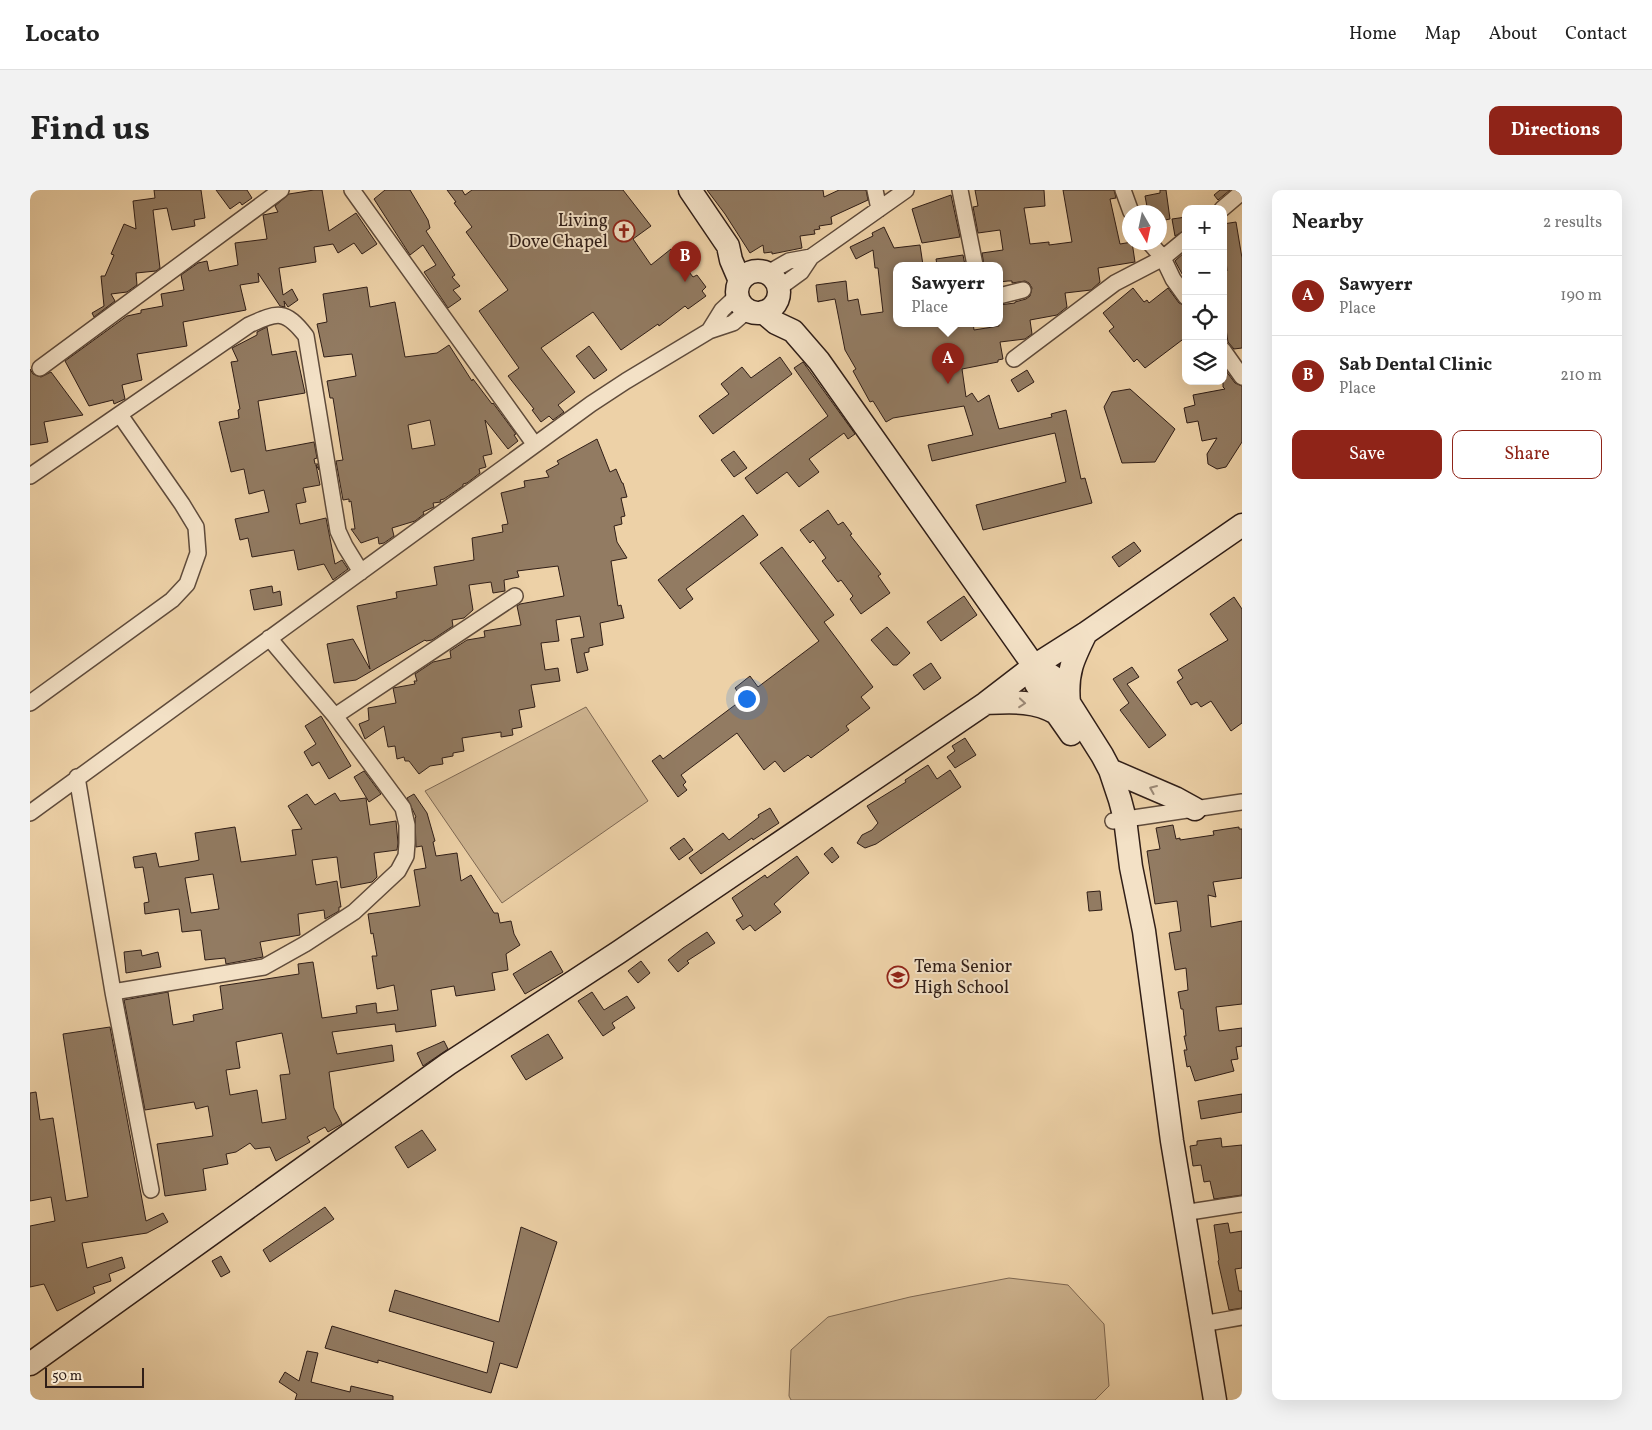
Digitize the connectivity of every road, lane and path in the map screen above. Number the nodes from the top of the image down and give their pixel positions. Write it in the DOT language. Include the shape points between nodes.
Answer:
graph roads {
  1 [pos="281,190"];
  2 [pos="352,190"];
  3 [pos="690,190"];
  4 [pos="875,190"];
  5 [pos="906,190"];
  6 [pos="960,190"];
  7 [pos="1123,190"];
  8 [pos="1242,192"];
  9 [pos="1128,205"];
  10 [pos="1227,205"];
  11 [pos="879,209"];
  12 [pos="1182,242"];
  13 [pos="1156,250"];
  14 [pos="1163,258"];
  15 [pos="974,262"];
  16 [pos="1023,290"];
  17 [pos="759,291"];
  18 [pos="1003,295"];
  19 [pos="1185,295"];
  20 [pos="1227,356"];
  21 [pos="1014,359"];
  22 [pos="40,368"];
  23 [pos="1242,377"];
  24 [pos="120,415"];
  25 [pos="535,445"];
  26 [pos="30,476"];
  27 [pos="1242,525"];
  28 [pos="361,572"];
  29 [pos="515,596"];
  30 [pos="1086,633"];
  31 [pos="268,638"];
  32 [pos="1034,666"];
  33 [pos="30,703"];
  34 [pos="986,703"];
  35 [pos="1063,708"];
  36 [pos="335,716"];
  37 [pos="1110,770"];
  38 [pos="77,777"];
  39 [pos="1242,802"];
  40 [pos="1195,809"];
  41 [pos="30,813"];
  42 [pos="1119,820"];
  43 [pos="113,992"];
  44 [pos="151,1190"];
  45 [pos="1242,1204"];
  46 [pos="1183,1213"];
  47 [pos="1242,1317"];
  48 [pos="1202,1324"];
  49 [pos="32,1361"];
  50 [pos="1215,1400"];
  1 -- 22 [label="street"];
  2 -- 25 [label="street"];
  3 -- 17 [label="main road" via="728,246 731,260"];
  4 -- 11 [label="street"];
  5 -- 11 [label="street"];
  6 -- 15 [label="street"];
  7 -- 9 [label="street"];
  8 -- 10 [label="street"];
  11 -- 17 [label="street" via="811,257 789,262"];
  12 -- 14 [label="street"];
  13 -- 14 [label="street"];
  14 -- 19 [label="street"];
  14 -- 21 [label="street" via="1114,283"];
  16 -- 18 [label="street"];
  17 -- 25 [label="street" via="722,310 709,331 626,381"];
  17 -- 32 [label="main road" via="788,315 793,331 820,361"];
  20 -- 23 [label="street"];
  24 -- 26 [label="street"];
  24 -- 28 [label="street" via="249,325 270,315 295,321 306,336 338,532"];
  24 -- 33 [label="street" via="196,527 198,553 187,584 172,600"];
  25 -- 28 [label="street"];
  27 -- 30 [label="main road"];
  28 -- 31 [label="street"];
  29 -- 36 [label="street"];
  30 -- 32 [label="main road"];
  30 -- 35 [label="main road" via="1068,676"];
  31 -- 36 [label="street"];
  31 -- 38 [label="street"];
  32 -- 34 [label="main road"];
  32 -- 35 [label="main road" via="1052,676"];
  34 -- 35 [label="main road, one-way"];
  34 -- 49 [label="main road" via="448,1064"];
  35 -- 37 [label="main road" via="1102,754"];
  35 -- 42 [label="main road"];
  36 -- 43 [label="street" via="403,808 408,843 398,871 354,912 264,967"];
  40 -- 37 [label="main road, one-way"];
  37 -- 42 [label="main road" via="1120,800"];
  38 -- 41 [label="street"];
  38 -- 43 [label="street"];
  39 -- 40 [label="street"];
  40 -- 42 [label="street"];
  42 -- 46 [label="main road" via="1144,931"];
  43 -- 44 [label="street"];
  45 -- 46 [label="street"];
  46 -- 48 [label="main road"];
  47 -- 48 [label="street"];
  48 -- 50 [label="main road"];
}
